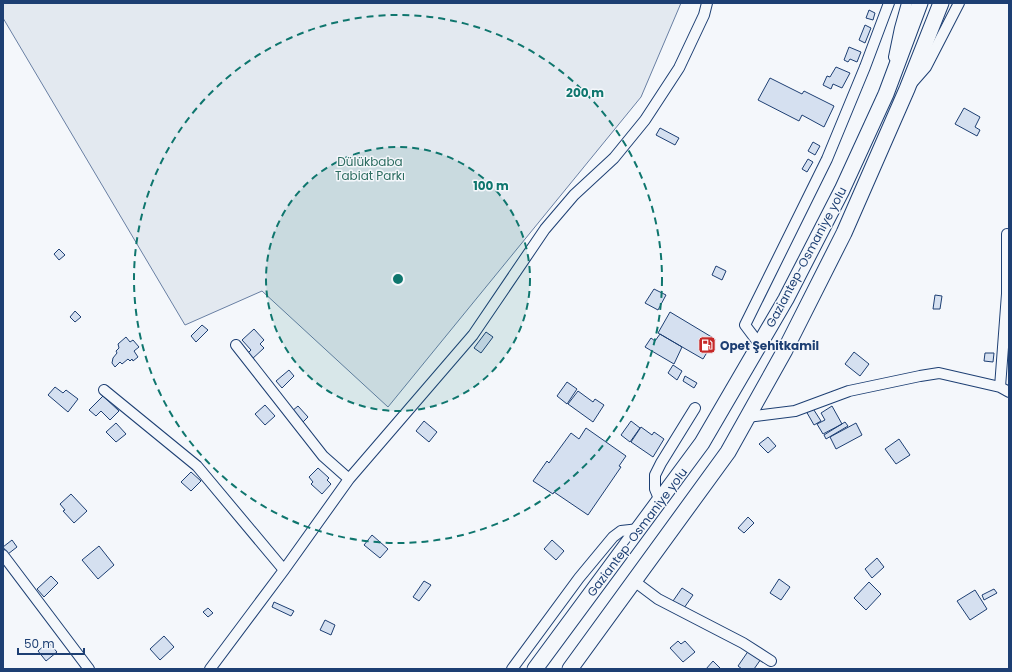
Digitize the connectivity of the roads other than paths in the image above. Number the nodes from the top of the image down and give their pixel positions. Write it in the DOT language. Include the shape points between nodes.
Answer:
graph roads {
  1 [pos="707,3"];
  2 [pos="889,3"];
  3 [pos="907,3"];
  4 [pos="920,3"];
  5 [pos="941,3"];
  6 [pos="959,3"];
  7 [pos="907,89"];
  8 [pos="886,94"];
  9 [pos="1007,234"];
  10 [pos="236,345"];
  11 [pos="760,345"];
  12 [pos="104,390"];
  13 [pos="1005,390"];
  14 [pos="694,408"];
  15 [pos="747,417"];
  16 [pos="349,479"];
  17 [pos="660,501"];
  18 [pos="639,530"];
  19 [pos="3,555"];
  20 [pos="284,570"];
  21 [pos="634,581"];
  22 [pos="771,661"];
  23 [pos="89,669"];
  24 [pos="210,669"];
  25 [pos="512,669"];
  26 [pos="535,669"];
  27 [pos="570,669"];
  1 -- 16 [label="street" via="679,68 645,120 614,158 574,195 545,229 473,335"];
  2 -- 11 [label="street" via="827,159 745,325"];
  3 -- 8 [label="street"];
  4 -- 8 [label="highway, Gaziantep-Osmaniye yolu"];
  5 -- 7 [label="highway, Gaziantep-Osmaniye yolu"];
  6 -- 7 [label="street" via="926,67"];
  7 -- 15 [label="highway, Gaziantep-Osmaniye yolu" via="844,233 785,350"];
  8 -- 11 [label="highway, Gaziantep-Osmaniye yolu" via="842,190"];
  9 -- 13 [label="street"];
  10 -- 16 [label="street" via="323,456"];
  11 -- 17 [label="highway, Gaziantep-Osmaniye yolu" via="702,444"];
  12 -- 20 [label="street" via="197,466"];
  13 -- 15 [label="street" via="939,373 849,391 795,411"];
  14 -- 17 [label="street" via="655,475 655,489"];
  15 -- 21 [label="highway, Gaziantep-Osmaniye yolu" via="728,452"];
  16 -- 20 [label="street"];
  17 -- 18 [label="highway, Gaziantep-Osmaniye yolu"];
  18 -- 25 [label="street" via="621,531 613,537 579,578"];
  18 -- 26 [label="highway, Gaziantep-Osmaniye yolu"];
  19 -- 23 [label="street"];
  20 -- 24 [label="street"];
  21 -- 22 [label="street" via="658,599 743,643"];
  21 -- 27 [label="highway, Gaziantep-Osmaniye yolu"];
}
